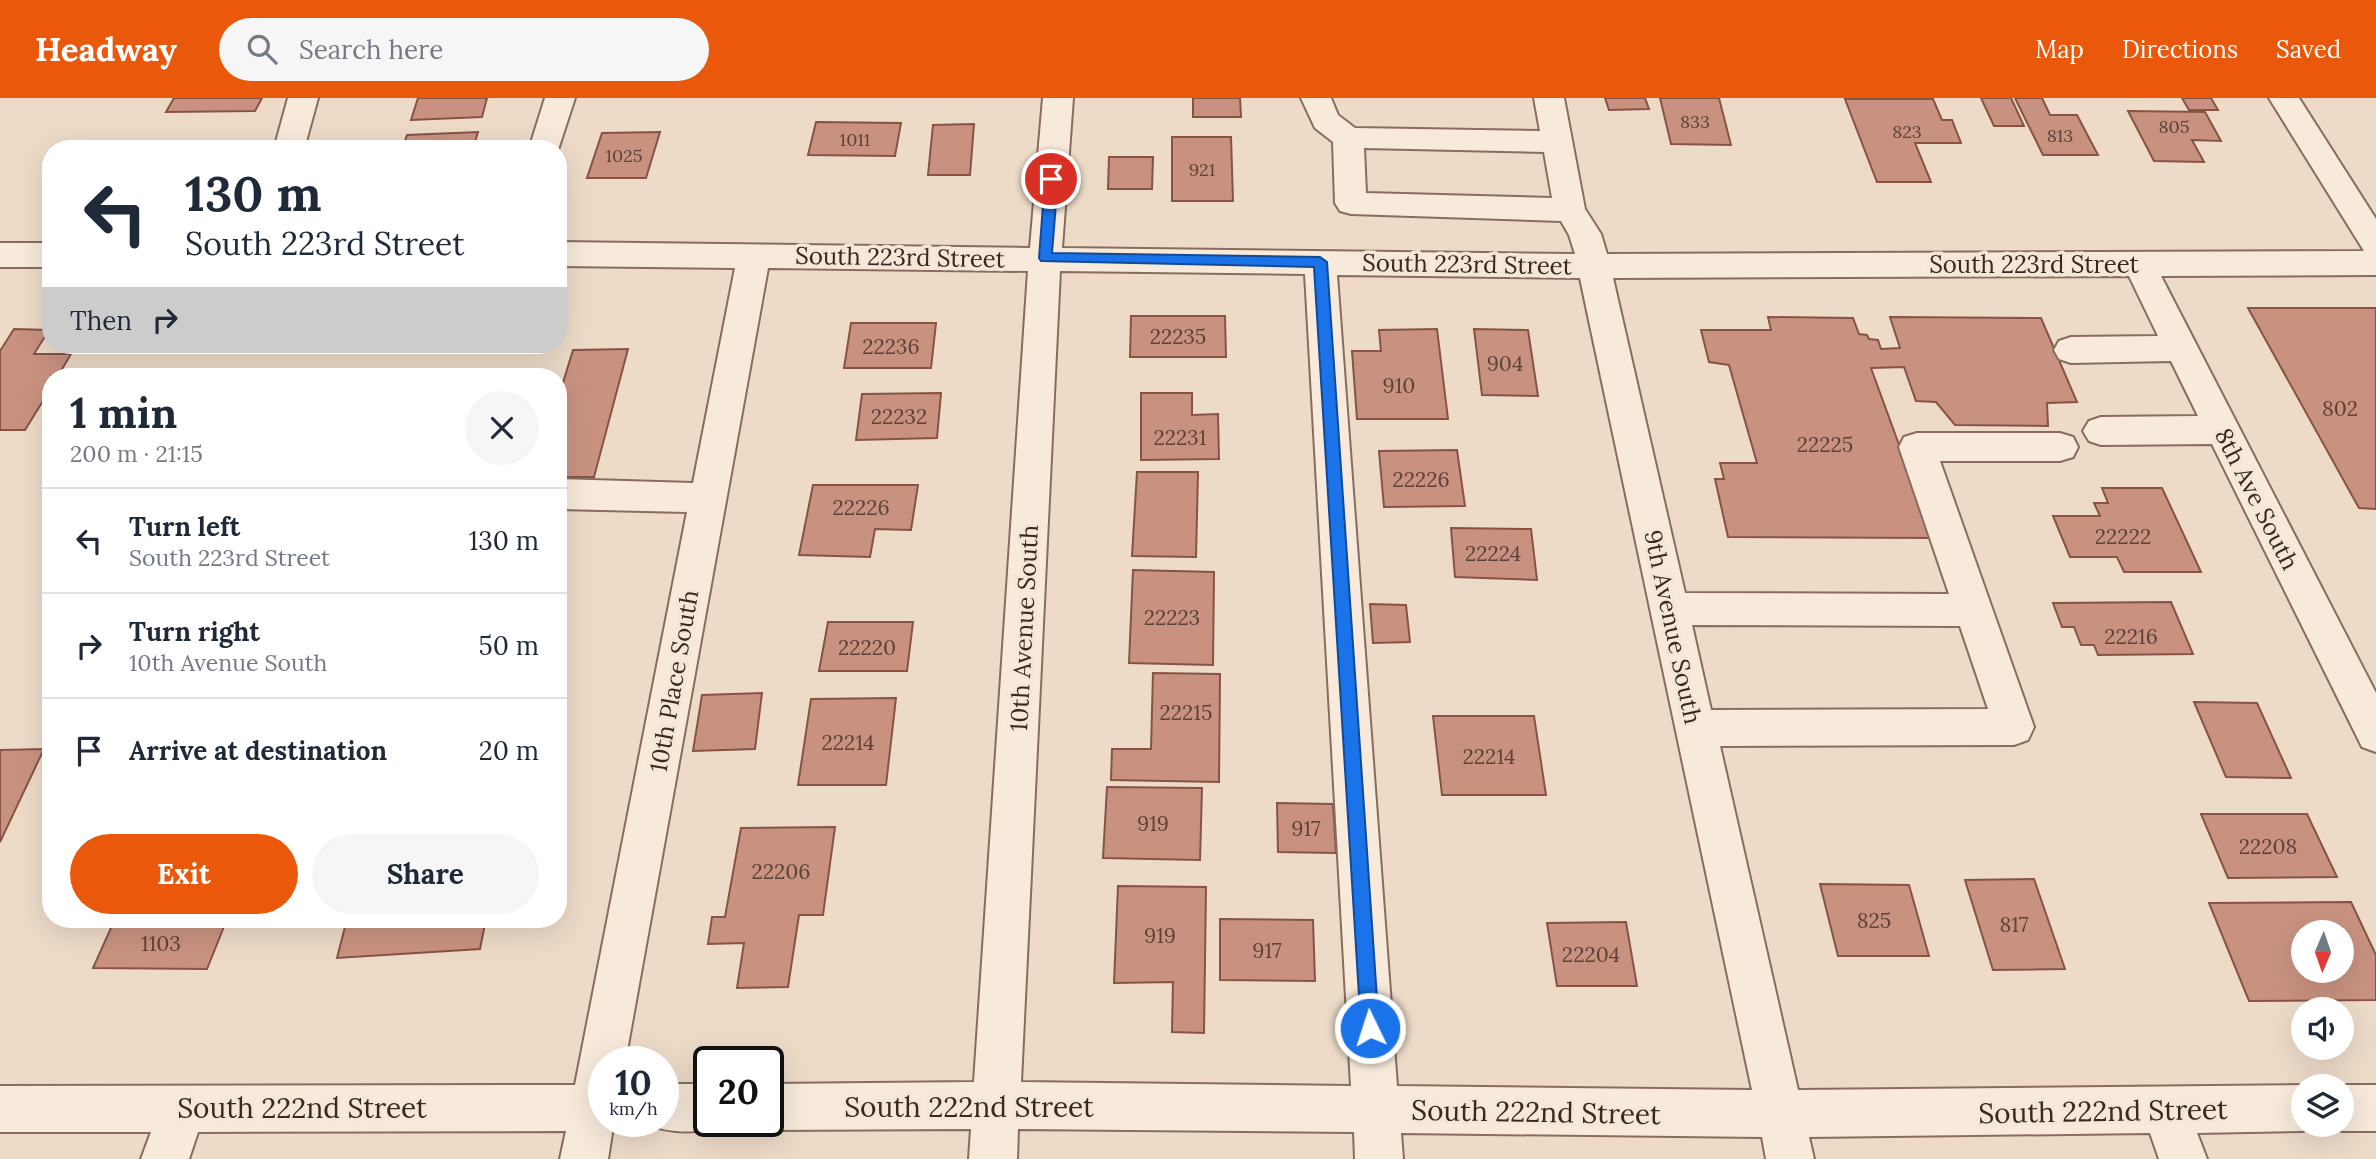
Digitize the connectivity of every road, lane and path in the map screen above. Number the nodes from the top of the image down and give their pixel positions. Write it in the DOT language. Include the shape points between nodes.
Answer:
graph roads {
  1 [pos="303,98"];
  2 [pos="560,98"];
  3 [pos="1058,98"];
  4 [pos="1317,98"];
  5 [pos="1549,98"];
  6 [pos="2284,98"];
  7 [pos="1348,138"];
  8 [pos="291,140"];
  9 [pos="547,140"];
  10 [pos="1557,142"];
  11 [pos="1570,209"];
  12 [pos="2376,245"];
  13 [pos="567,254"];
  14 [pos="0,255"];
  15 [pos="42,255"];
  16 [pos="754,255"];
  17 [pos="1045,258"];
  18 [pos="1320,262"];
  19 [pos="2376,263"];
  20 [pos="2139,264"];
  21 [pos="1594,266"];
  22 [pos="2181,348"];
  23 [pos="2071,349"];
  24 [pos="2223,430"];
  25 [pos="2101,431"];
  26 [pos="2060,447"];
  27 [pos="567,494"];
  28 [pos="709,498"];
  29 [pos="1669,609"];
  30 [pos="1974,610"];
  31 [pos="1696,728"];
  32 [pos="2376,733"];
  33 [pos="610,1046"];
  34 [pos="997,1105"];
  35 [pos="784,1107"];
  36 [pos="588,1108"];
  37 [pos="2291,1108"];
  38 [pos="2354,1108"];
  39 [pos="2376,1108"];
  40 [pos="0,1109"];
  41 [pos="183,1109"];
  42 [pos="1375,1110"];
  43 [pos="2165,1110"];
  44 [pos="1780,1114"];
  45 [pos="590,1137"];
  46 [pos="165,1159"];
  47 [pos="584,1159"];
  48 [pos="993,1159"];
  49 [pos="1379,1159"];
  50 [pos="1790,1159"];
  51 [pos="2183,1159"];
  1 -- 8 [label="street"];
  2 -- 9 [label="street"];
  3 -- 17 [label="street, 10th Avenue South"];
  4 -- 7 [label="street" via="1326,121"];
  5 -- 10 [label="street, 9th Avenue South"];
  6 -- 12 [label="street"];
  7 -- 10 [label="street"];
  7 -- 11 [label="street" via="1351,203"];
  10 -- 11 [label="street, 9th Avenue South"];
  11 -- 21 [label="street, 9th Avenue South" via="1585,234"];
  13 -- 16 [label="street, South 223rd Street"];
  14 -- 15 [label="street"];
  16 -- 17 [label="street, South 223rd Street"];
  16 -- 28 [label="street, 10th Place South"];
  17 -- 18 [label="street, South 223rd Street"];
  17 -- 34 [label="street, 10th Avenue South"];
  18 -- 21 [label="street, South 223rd Street"];
  18 -- 42 [label="street"];
  19 -- 20 [label="street, South 223rd Street"];
  20 -- 21 [label="street, South 223rd Street"];
  20 -- 22 [label="street, 8th Ave South"];
  21 -- 29 [label="street, 9th Avenue South"];
  22 -- 23 [label="street"];
  22 -- 24 [label="street, 8th Ave South"];
  24 -- 25 [label="street"];
  24 -- 32 [label="street, 8th Ave South"];
  26 -- 30 [label="street" via="1917,447"];
  27 -- 28 [label="street"];
  28 -- 33 [label="street, 10th Place South"];
  29 -- 30 [label="street"];
  29 -- 31 [label="street, 9th Avenue South"];
  30 -- 31 [label="street" via="2014,727"];
  31 -- 44 [label="street, 9th Avenue South"];
  34 -- 35 [label="street, South 222nd Street"];
  34 -- 42 [label="street, South 222nd Street"];
  34 -- 48 [label="street, 10th Avenue South"];
  36 -- 41 [label="street, South 222nd Street"];
  37 -- 43 [label="street, South 222nd Street"];
  38 -- 39 [label="street"];
  40 -- 41 [label="street, South 222nd Street"];
  41 -- 46 [label="street"];
  42 -- 44 [label="street, South 222nd Street"];
  42 -- 49 [label="street"];
  43 -- 44 [label="street, South 222nd Street"];
  43 -- 51 [label="street"];
  44 -- 50 [label="street, 9th Avenue South"];
  45 -- 47 [label="street, 10th Place South"];
}
